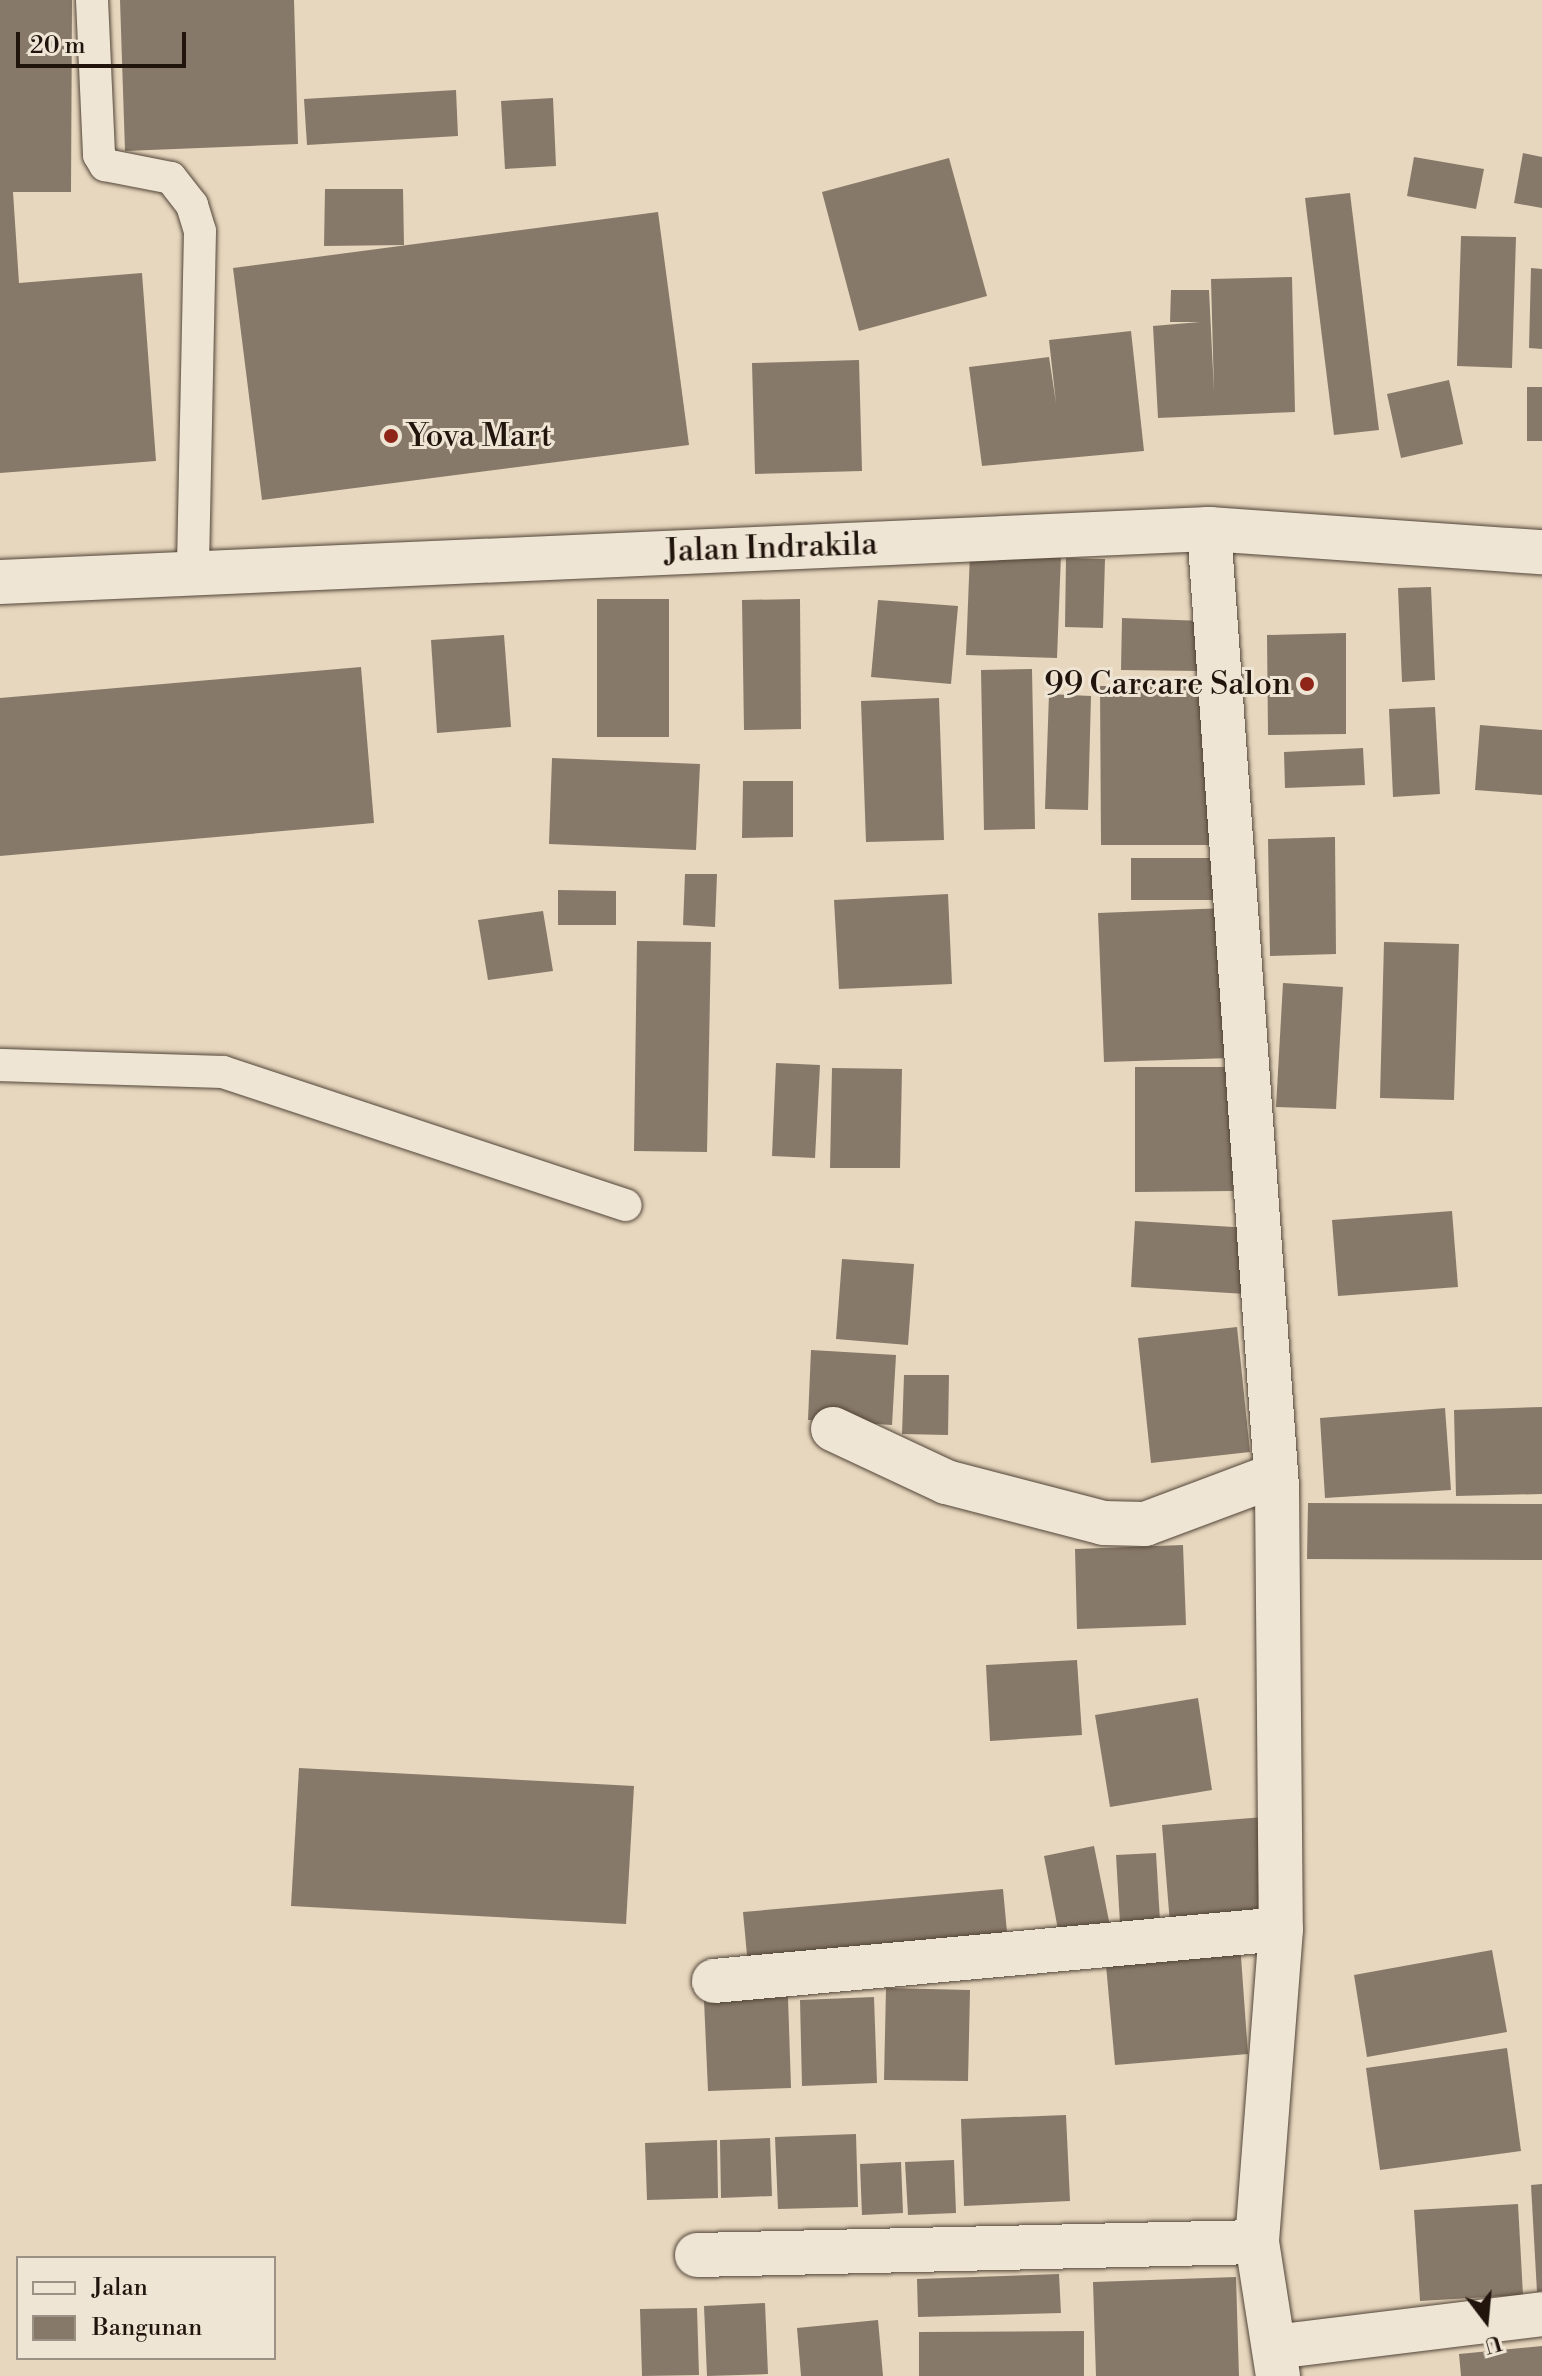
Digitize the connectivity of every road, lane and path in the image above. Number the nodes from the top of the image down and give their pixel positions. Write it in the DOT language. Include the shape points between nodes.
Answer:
graph roads {
  1 [pos="92,0"];
  2 [pos="1209,529"];
  3 [pos="1542,552"];
  4 [pos="193,573"];
  5 [pos="0,582"];
  6 [pos="0,1065"];
  7 [pos="626,1205"];
  8 [pos="833,1429"];
  9 [pos="1276,1475"];
  10 [pos="1281,1929"];
  11 [pos="714,1981"];
  12 [pos="1257,2242"];
  13 [pos="697,2255"];
  14 [pos="1542,2314"];
  15 [pos="1277,2362"];
  1 -- 4 [label="lane" via="99,155 115,168 171,178 192,205 200,231"];
  2 -- 3 [label="street, Jalan Indrakila"];
  2 -- 4 [label="street, Jalan Indrakila"];
  2 -- 9 [label="street"];
  4 -- 5 [label="street, Jalan Indrakila"];
  6 -- 7 [label="lane" via="223,1072"];
  8 -- 9 [label="street" via="946,1482 1103,1523 1145,1524"];
  9 -- 10 [label="street"];
  10 -- 11 [label="street"];
  10 -- 12 [label="street"];
  12 -- 13 [label="street"];
  12 -- 15 [label="street"];
  14 -- 15 [label="street"];
}
